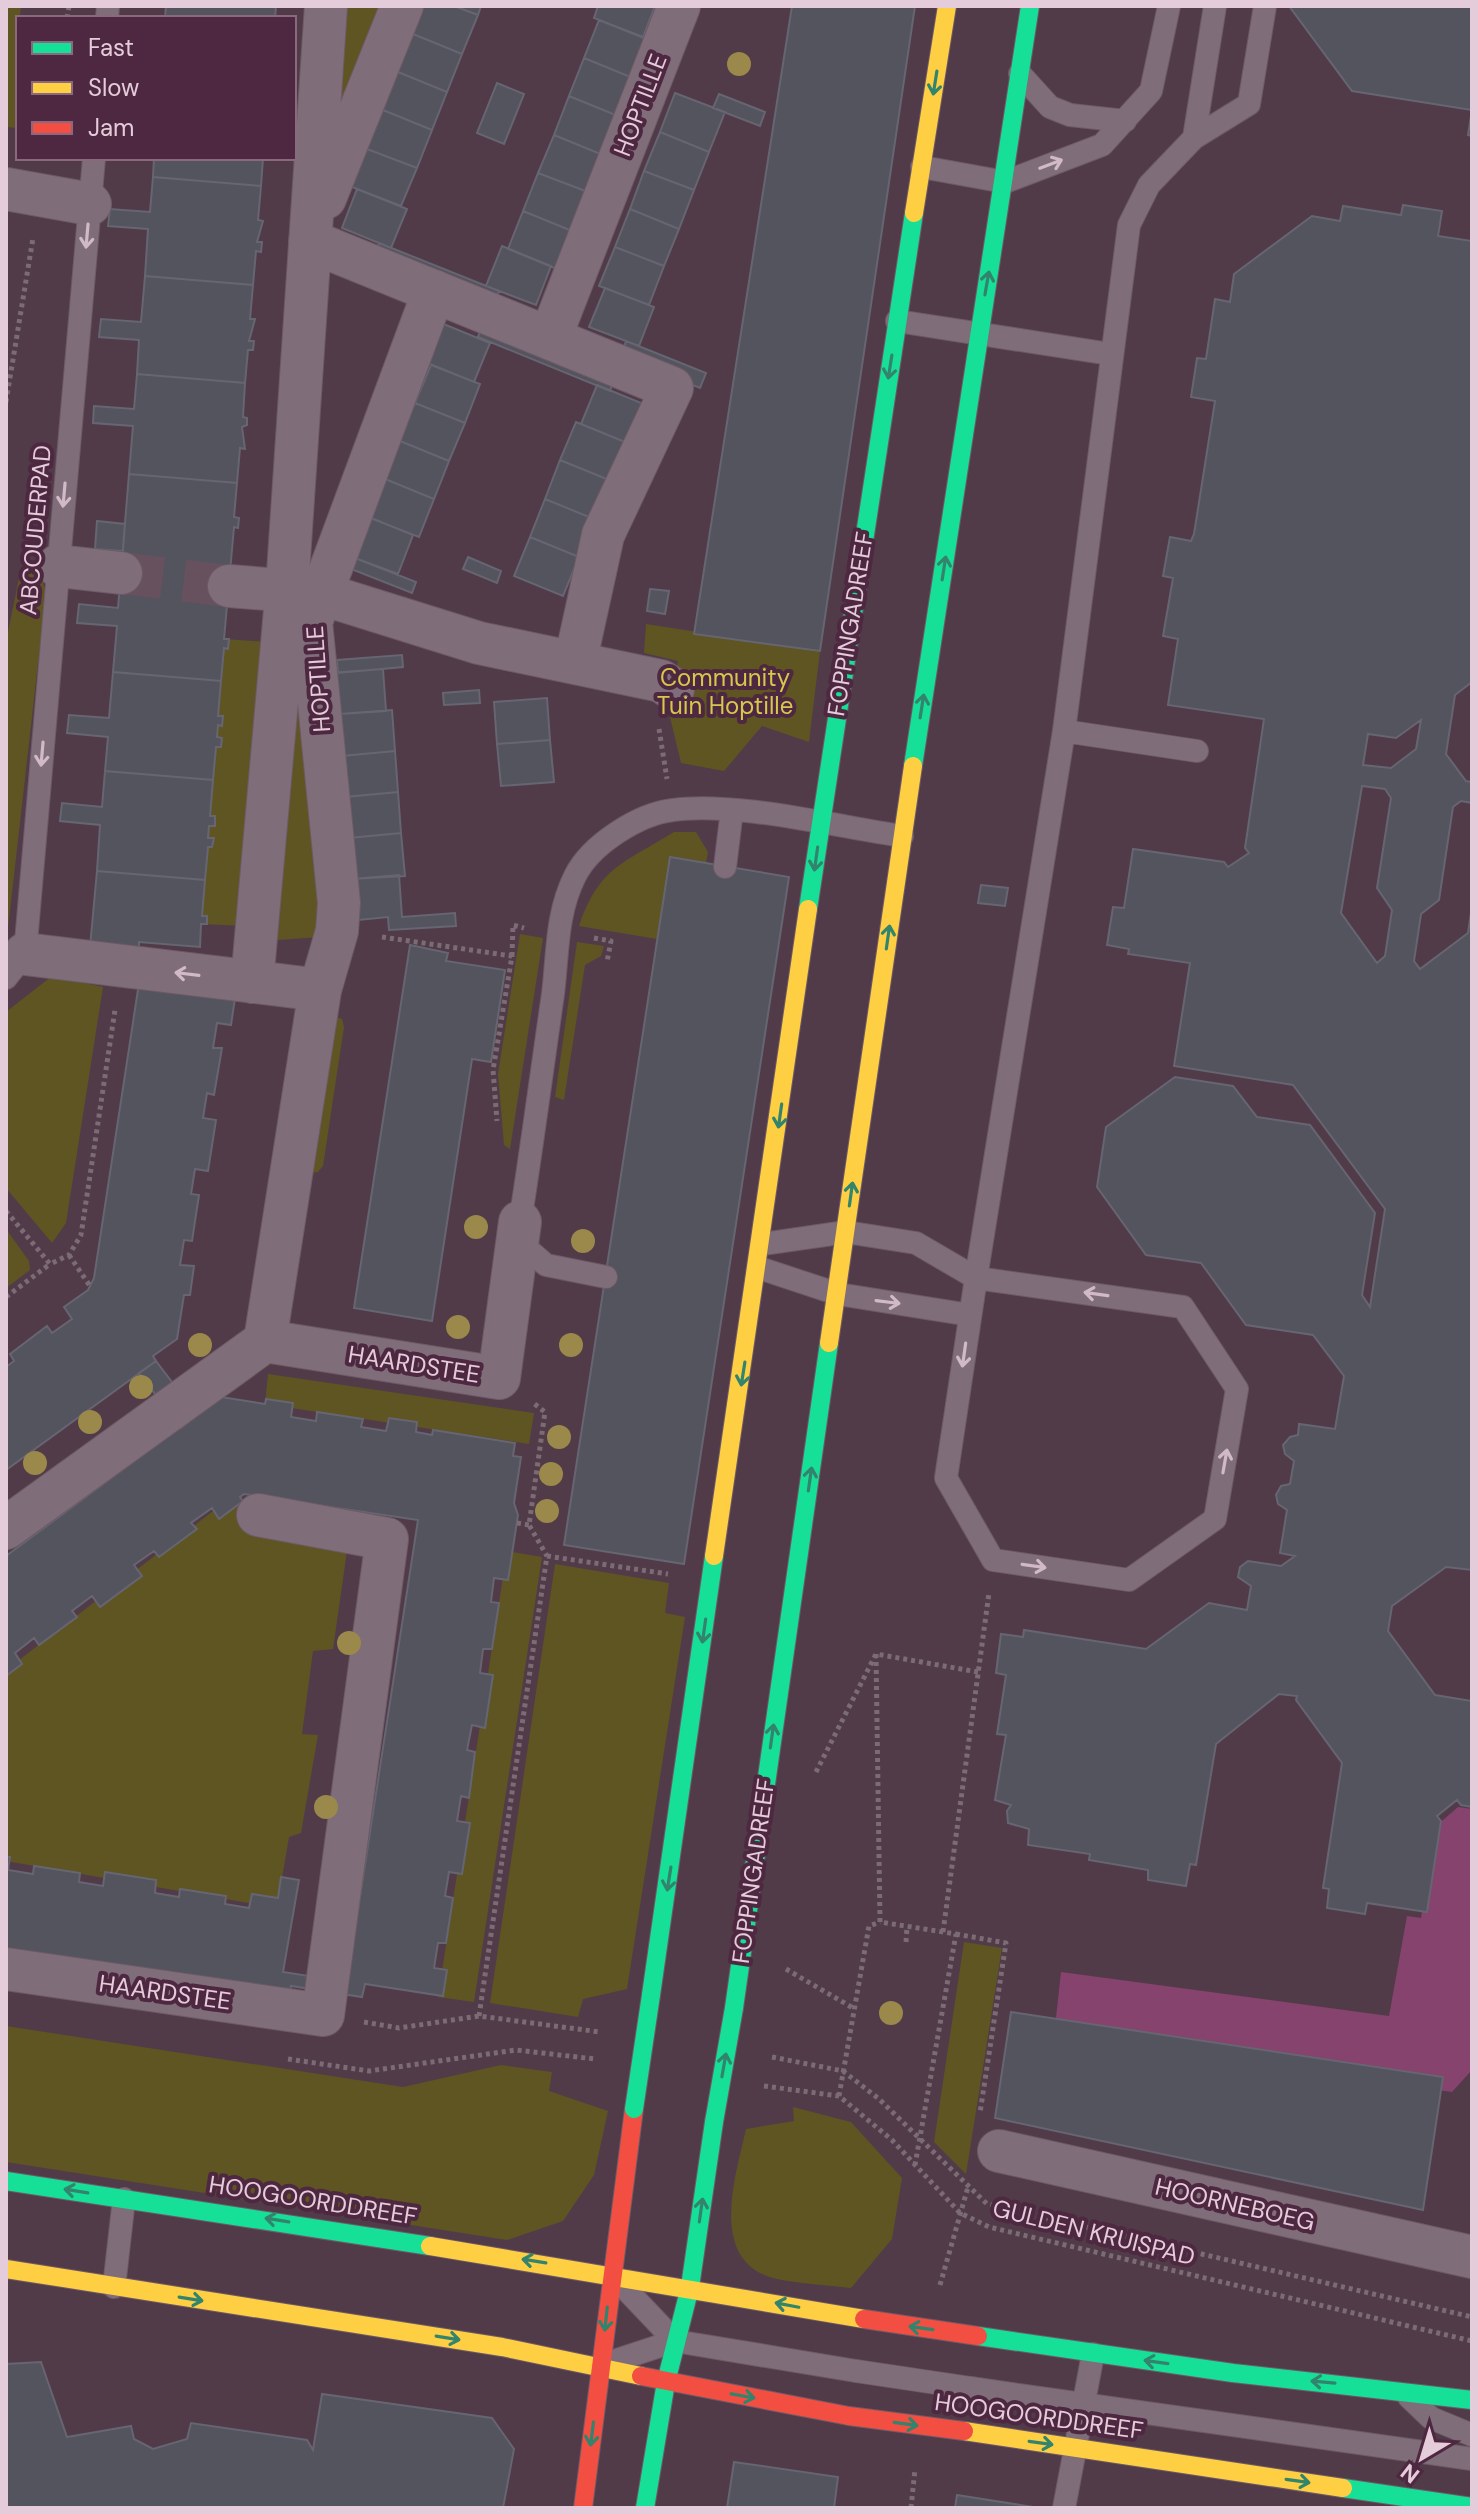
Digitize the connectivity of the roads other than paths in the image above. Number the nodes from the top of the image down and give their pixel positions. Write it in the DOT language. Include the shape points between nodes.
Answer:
graph roads {
  1 [pos="326,6"];
  2 [pos="402,6"];
  3 [pos="679,6"];
  4 [pos="947,6"];
  5 [pos="1030,6"];
  6 [pos="1169,6"];
  7 [pos="1215,6"];
  8 [pos="1265,6"];
  9 [pos="1020,74"];
  10 [pos="1125,121"];
  11 [pos="1194,138"];
  12 [pos="94,160"];
  13 [pos="922,167"];
  14 [pos="1005,182"];
  15 [pos="23,191"];
  16 [pos="90,204"];
  17 [pos="310,237"];
  18 [pos="434,291"];
  19 [pos="897,321"];
  20 [pos="979,333"];
  21 [pos="550,338"];
  22 [pos="1110,354"];
  23 [pos="58,566"];
  24 [pos="121,573"];
  25 [pos="229,586"];
  26 [pos="303,590"];
  27 [pos="575,663"];
  28 [pos="673,689"];
  29 [pos="1064,731"];
  30 [pos="1197,751"];
  31 [pos="732,810"];
  32 [pos="820,824"];
  33 [pos="902,836"];
  34 [pos="725,867"];
  35 [pos="16,966"];
  36 [pos="252,982"];
  37 [pos="320,990"];
  38 [pos="520,1222"];
  39 [pos="846,1232"];
  40 [pos="762,1244"];
  41 [pos="759,1268"];
  42 [pos="606,1277"];
  43 [pos="976,1278"];
  44 [pos="838,1294"];
  45 [pos="970,1315"];
  46 [pos="265,1341"];
  47 [pos="258,1515"];
  48 [pos="6,1528"];
  49 [pos="6,1969"];
  50 [pos="984,2162"];
  51 [pos="6,2181"];
  52 [pos="124,2199"];
  53 [pos="1472,2257"];
  54 [pos="6,2269"];
  55 [pos="611,2274"];
  56 [pos="114,2287"];
  57 [pos="690,2287"];
  58 [pos="675,2341"];
  59 [pos="1093,2354"];
  60 [pos="600,2365"];
  61 [pos="666,2382"];
  62 [pos="1400,2389"];
  63 [pos="1472,2400"];
  64 [pos="1085,2406"];
  65 [pos="1472,2435"];
  66 [pos="1076,2448"];
  67 [pos="1472,2459"];
  68 [pos="1424,2504"];
  69 [pos="1472,2507"];
  70 [pos="583,2508"];
  71 [pos="645,2508"];
  72 [pos="1064,2508"];
  1 -- 17 [label="street, HOPTILLE"];
  2 -- 17 [label="street, HOPTILLE"];
  3 -- 21 [label="street, HOPTILLE"];
  4 -- 13 [label="street, FOPPINGADREEF, one-way"];
  5 -- 9 [label="street, FOPPINGADREEF"];
  6 -- 10 [label="lane" via="1151,91"];
  7 -- 11 [label="lane"];
  8 -- 11 [label="lane" via="1249,104"];
  9 -- 10 [label="lane" via="1050,107 1070,115"];
  9 -- 14 [label="street, FOPPINGADREEF"];
  14 -- 10 [label="lane, one-way" via="1102,145"];
  11 -- 22 [label="lane" via="1149,185 1129,225"];
  12 -- 16 [label="lane, ABCOUDERPAD"];
  13 -- 14 [label="lane"];
  13 -- 19 [label="street, FOPPINGADREEF"];
  20 -- 14 [label="street, FOPPINGADREEF, one-way"];
  15 -- 16 [label="street"];
  16 -- 23 [label="lane, ABCOUDERPAD, one-way"];
  17 -- 18 [label="street"];
  17 -- 26 [label="street, HOPTILLE"];
  18 -- 21 [label="street"];
  18 -- 26 [label="street, HOPTILLE"];
  19 -- 20 [label="lane"];
  19 -- 32 [label="street, FOPPINGADREEF, one-way"];
  20 -- 22 [label="lane"];
  33 -- 20 [label="street, FOPPINGADREEF, one-way"];
  21 -- 27 [label="street" via="672,388 603,535"];
  22 -- 29 [label="lane"];
  23 -- 24 [label="street"];
  23 -- 35 [label="lane, ABCOUDERPAD, one-way"];
  25 -- 26 [label="street"];
  26 -- 27 [label="street" via="479,643"];
  26 -- 36 [label="street"];
  26 -- 37 [label="street, HOPTILLE" via="311,622 339,903 337,931"];
  27 -- 28 [label="street" via="661,681"];
  29 -- 30 [label="lane"];
  29 -- 43 [label="lane"];
  31 -- 32 [label="lane"];
  31 -- 34 [label="lane"];
  31 -- 38 [label="lane" via="674,809 642,818 577,872 560,910"];
  32 -- 33 [label="lane"];
  32 -- 40 [label="street, FOPPINGADREEF, one-way"];
  39 -- 33 [label="street, FOPPINGADREEF, one-way"];
  36 -- 35 [label="street, one-way" via="122,966"];
  36 -- 37 [label="street"];
  37 -- 46 [label="street, HOPTILLE"];
  38 -- 42 [label="lane" via="523,1245 546,1265"];
  38 -- 46 [label="street, HAARDSTEE" via="499,1378"];
  39 -- 40 [label="lane"];
  39 -- 43 [label="lane" via="916,1243"];
  39 -- 44 [label="street, FOPPINGADREEF"];
  40 -- 41 [label="street, FOPPINGADREEF"];
  41 -- 44 [label="lane"];
  41 -- 55 [label="street, FOPPINGADREEF, one-way, bridge"];
  43 -- 45 [label="lane"];
  45 -- 43 [label="lane, one-way" via="946,1478 993,1560 1129,1580 1215,1519 1237,1389 1183,1307"];
  44 -- 45 [label="lane, one-way"];
  57 -- 44 [label="street, FOPPINGADREEF, one-way, bridge"];
  46 -- 48 [label="street"];
  47 -- 49 [label="street, HAARDSTEE" via="387,1539 323,2015"];
  50 -- 53 [label="street, HOORNEBOEG"];
  52 -- 51 [label="street, HOOGOORDDREEF, one-way"];
  55 -- 52 [label="street, HOOGOORDDREEF, one-way"];
  52 -- 56 [label="lane"];
  54 -- 56 [label="street, HOOGOORDDREEF"];
  55 -- 57 [label="street, HOOGOORDDREEF"];
  55 -- 58 [label="lane"];
  55 -- 60 [label="street, FOPPINGADREEF, one-way"];
  56 -- 60 [label="street, HOOGOORDDREEF, one-way"];
  57 -- 58 [label="street, FOPPINGADREEF"];
  59 -- 57 [label="street, HOOGOORDDREEF, one-way, bridge"];
  58 -- 60 [label="lane, HOOGOORDDREEF"];
  58 -- 61 [label="street, FOPPINGADREEF"];
  58 -- 64 [label="lane, HOOGOORDDREEF, bridge"];
  62 -- 59 [label="street, HOOGOORDDREEF, one-way"];
  59 -- 64 [label="lane"];
  60 -- 61 [label="street, HOOGOORDDREEF"];
  60 -- 70 [label="street, FOPPINGADREEF, one-way"];
  61 -- 66 [label="street, HOOGOORDDREEF, one-way, bridge" via="849,2416"];
  61 -- 71 [label="street, FOPPINGADREEF"];
  62 -- 63 [label="street, HOOGOORDDREEF"];
  62 -- 65 [label="lane" via="1431,2418"];
  64 -- 66 [label="lane"];
  64 -- 67 [label="lane, HOOGOORDDREEF"];
  66 -- 68 [label="street, HOOGOORDDREEF, one-way"];
  66 -- 72 [label="lane"];
  68 -- 69 [label="street, HOOGOORDDREEF"];
}
